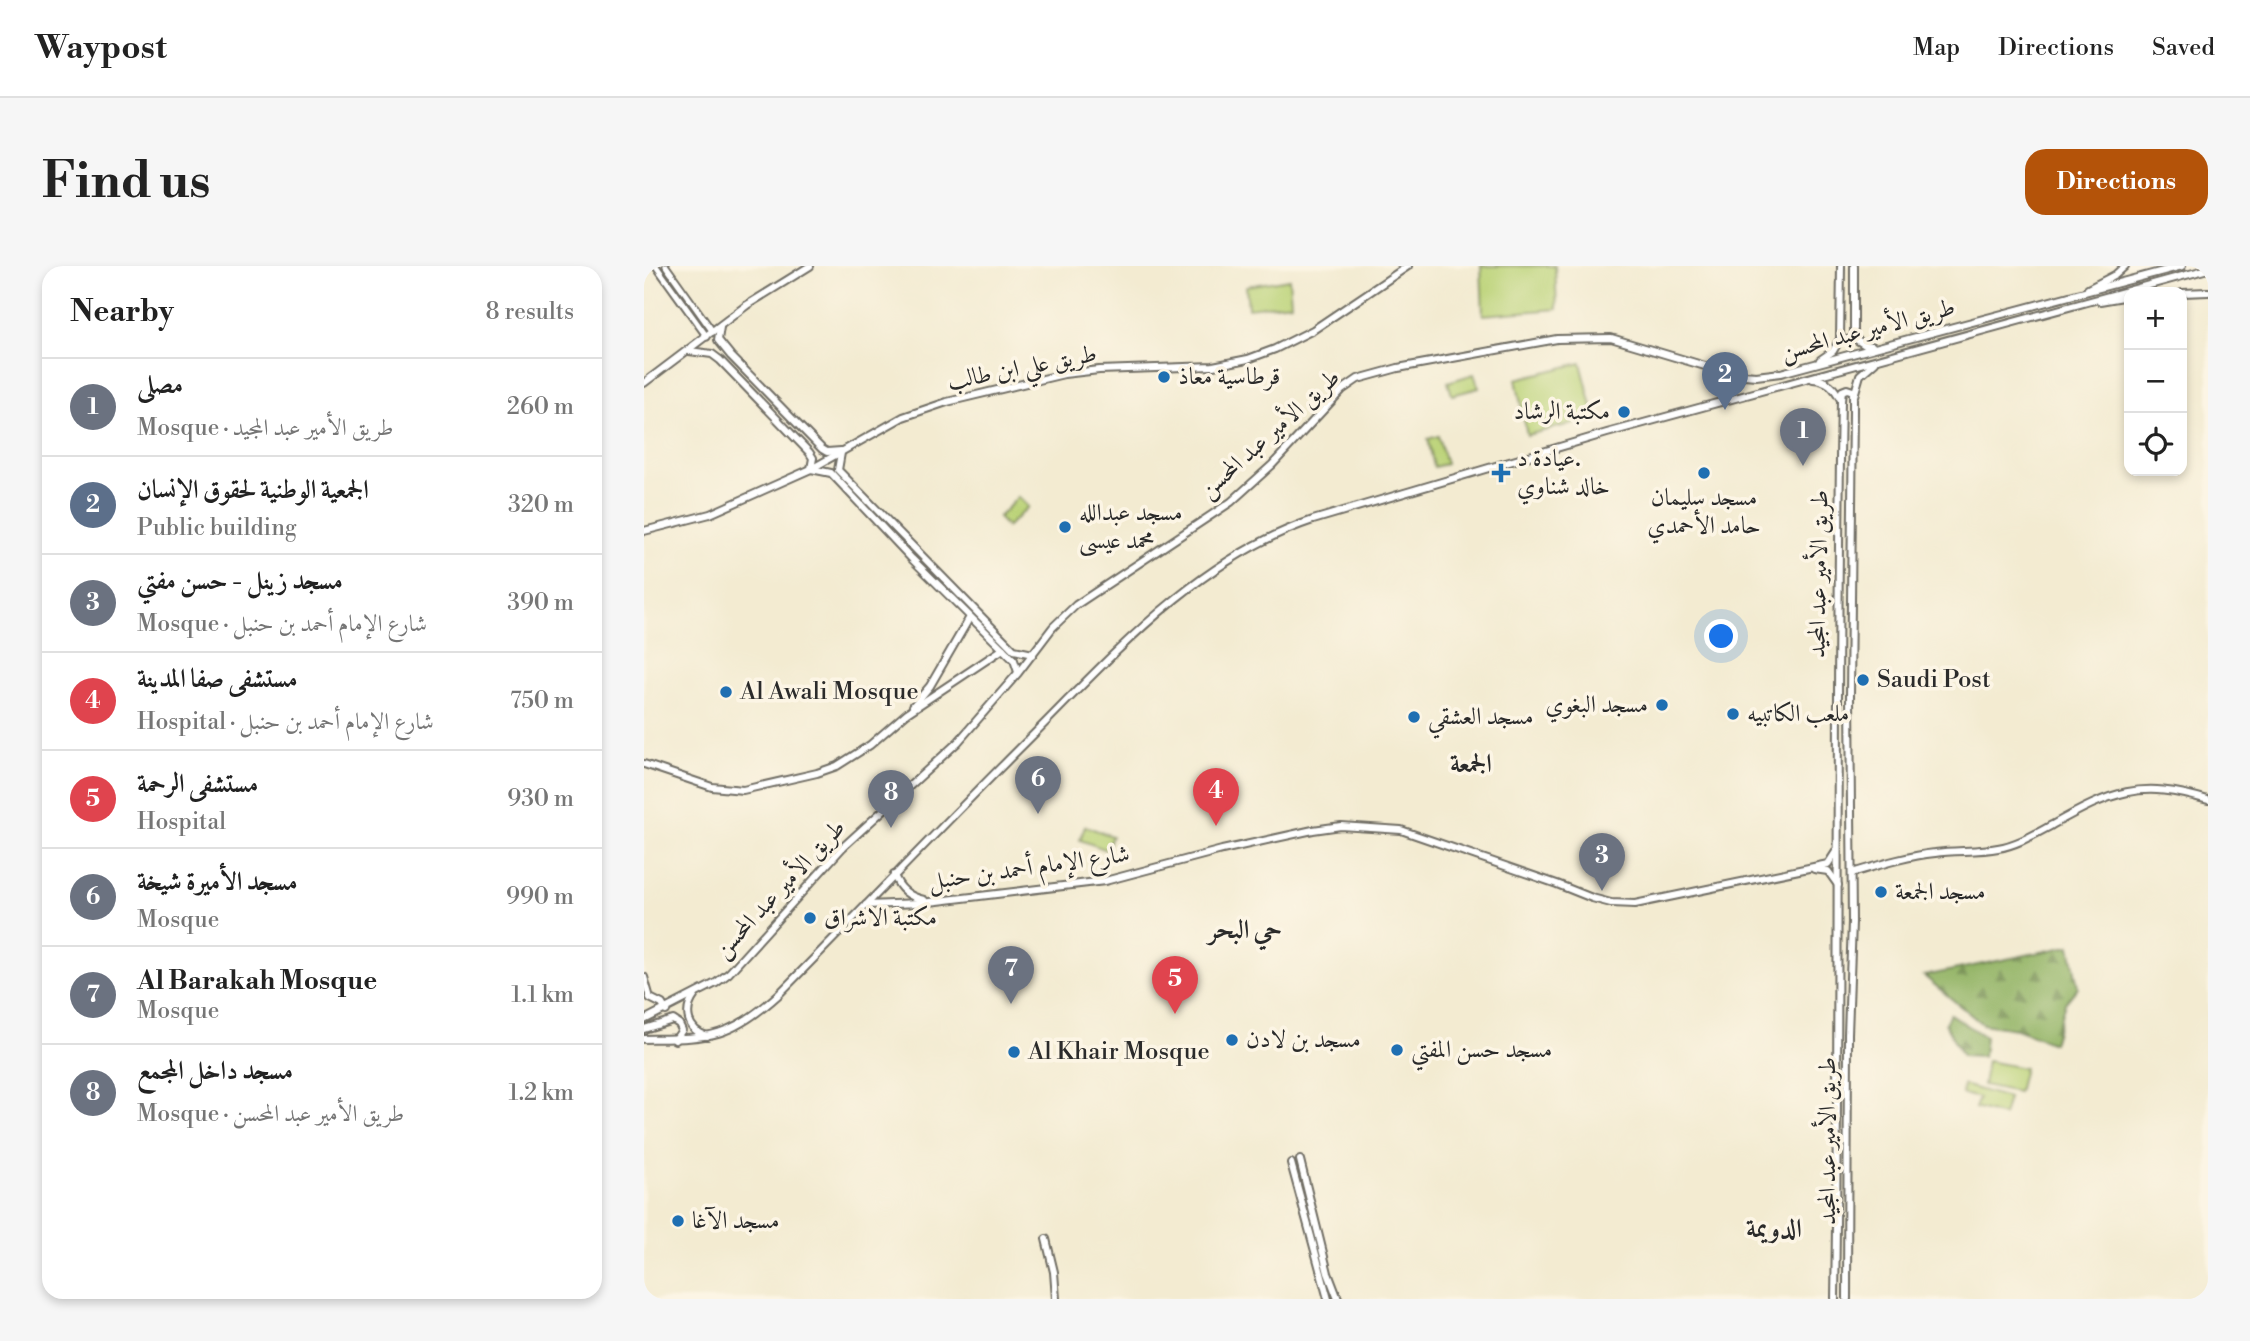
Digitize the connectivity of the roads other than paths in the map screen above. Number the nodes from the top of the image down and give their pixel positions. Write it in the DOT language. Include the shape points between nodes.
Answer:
graph roads {
  1 [pos="656,266"];
  2 [pos="666,266"];
  3 [pos="810,266"];
  4 [pos="1408,266"];
  5 [pos="1840,266"];
  6 [pos="1854,266"];
  7 [pos="2125,266"];
  8 [pos="2182,266"];
  9 [pos="2208,269"];
  10 [pos="2208,292"];
  11 [pos="2187,293"];
  12 [pos="2077,295"];
  13 [pos="2124,297"];
  14 [pos="2081,304"];
  15 [pos="720,327"];
  16 [pos="713,332"];
  17 [pos="707,337"];
  18 [pos="1854,338"];
  19 [pos="1840,339"];
  20 [pos="1877,347"];
  21 [pos="689,351"];
  22 [pos="1881,359"];
  23 [pos="1816,364"];
  24 [pos="1807,379"];
  25 [pos="644,383"];
  26 [pos="1841,401"];
  27 [pos="1853,401"];
  28 [pos="1569,444"];
  29 [pos="842,451"];
  30 [pos="1572,453"];
  31 [pos="811,469"];
  32 [pos="1332,515"];
  33 [pos="1335,524"];
  34 [pos="644,531"];
  35 [pos="1269,537"];
  36 [pos="1276,545"];
  37 [pos="970,617"];
  38 [pos="1003,649"];
  39 [pos="1033,654"];
  40 [pos="1018,673"];
  41 [pos="1837,695"];
  42 [pos="1850,696"];
  43 [pos="907,713"];
  44 [pos="646,766"];
  45 [pos="2208,800"];
  46 [pos="1839,845"];
  47 [pos="1805,869"];
  48 [pos="1852,873"];
  49 [pos="894,875"];
  50 [pos="1838,885"];
  51 [pos="933,901"];
  52 [pos="866,905"];
  53 [pos="644,976"];
  54 [pos="696,994"];
  55 [pos="666,1010"];
  56 [pos="644,1020"];
  57 [pos="644,1029"];
  58 [pos="707,1036"];
  59 [pos="644,1039"];
  60 [pos="675,1040"];
  61 [pos="1837,1112"];
  62 [pos="1847,1112"];
  63 [pos="1300,1160"];
  64 [pos="1291,1163"];
  65 [pos="1046,1239"];
  66 [pos="1056,1299"];
  67 [pos="1328,1299"];
  68 [pos="1338,1299"];
  69 [pos="1835,1299"];
  70 [pos="1847,1299"];
  1 -- 17 [label="street"];
  2 -- 16 [label="street"];
  3 -- 15 [label="main road"];
  4 -- 29 [label="main road, طريق علي ابن طالب" via="1313,330 1248,359 1213,366 1064,374 1006,387 912,414"];
  5 -- 19 [label="main road"];
  6 -- 18 [label="main road"];
  7 -- 12 [label="main road"];
  8 -- 12 [label="main road, طريق الأمير عبد المحسن"];
  9 -- 14 [label="main road, طريق الأمير عبد المحسن"];
  10 -- 11 [label="main road"];
  12 -- 20 [label="main road, طريق الأمير عبد المحسن"];
  13 -- 14 [label="main road"];
  14 -- 22 [label="main road, طريق الأمير عبد المحسن"];
  15 -- 16 [label="main road"];
  15 -- 29 [label="main road" via="720,344 758,384 822,449"];
  16 -- 17 [label="main road"];
  17 -- 21 [label="main road"];
  18 -- 19 [label="main road"];
  18 -- 20 [label="main road"];
  19 -- 23 [label="main road"];
  20 -- 23 [label="main road, طريق الأمير عبد المحسن"];
  21 -- 25 [label="main road"];
  21 -- 31 [label="main road" via="712,354 720,360 810,452"];
  22 -- 24 [label="main road, طريق الأمير عبد المحسن"];
  22 -- 27 [label="main road" via="1860,375"];
  23 -- 39 [label="main road, طريق الأمير عبد المحسن" via="1756,376 1732,374 1611,338 1582,337 1358,379 1231,502 1076,605"];
  24 -- 26 [label="main road" via="1827,382"];
  24 -- 28 [label="main road, طريق الأمير عبد المحسن"];
  26 -- 27 [label="main road" via="1842,391 1847,389 1853,391"];
  26 -- 41 [label="main road, طريق الأمير عبد المجيد"];
  27 -- 42 [label="main road, طريق الأمير عبد المجيد"];
  28 -- 30 [label="main road"];
  28 -- 32 [label="main road, طريق الأمير عبد المحسن" via="1408,497"];
  29 -- 31 [label="main road, طريق علي ابن طالب"];
  29 -- 39 [label="main road" via="838,470 1014,650"];
  31 -- 34 [label="main road, طريق علي ابن طالب" via="710,514"];
  31 -- 37 [label="main road" via="831,473"];
  32 -- 33 [label="main road"];
  32 -- 35 [label="main road, طريق الأمير عبد المحسن"];
  35 -- 36 [label="main road"];
  35 -- 49 [label="main road, طريق الأمير عبد المحسن" via="1218,566 1151,622"];
  37 -- 38 [label="main road"];
  37 -- 43 [label="main road" via="930,685"];
  38 -- 40 [label="main road"];
  38 -- 43 [label="main road"];
  39 -- 40 [label="main road, طريق الأمير عبد المحسن"];
  40 -- 54 [label="main road, طريق الأمير عبد المحسن" via="953,747 820,871 729,973"];
  41 -- 42 [label="main road"];
  41 -- 46 [label="main road, طريق الأمير عبد المجيد"];
  42 -- 48 [label="main road, طريق الأمير عبد المجيد"];
  43 -- 44 [label="main road" via="870,746 837,766 762,787 712,787"];
  45 -- 48 [label="main road" via="2167,790 2124,791 2014,844 1913,856"];
  46 -- 47 [label="main road, شارع الإمام أحمد بن حنبل" via="1828,864"];
  46 -- 50 [label="main road, طريق الأمير عبد المجيد"];
  47 -- 50 [label="main road" via="1828,872"];
  47 -- 51 [label="main road, شارع الإمام أحمد بن حنبل" via="1621,904 1581,895 1401,830 1341,826 1222,850 1105,881"];
  48 -- 62 [label="main road, طريق الأمير عبد المجيد"];
  49 -- 51 [label="main road" via="914,898"];
  49 -- 52 [label="main road, طريق الأمير عبد المحسن"];
  50 -- 61 [label="main road, طريق الأمير عبد المجيد"];
  51 -- 52 [label="main road, شارع الإمام أحمد بن حنبل"];
  52 -- 58 [label="main road, طريق الأمير عبد المحسن" via="764,1007 739,1026"];
  53 -- 55 [label="main road" via="650,998"];
  54 -- 55 [label="main road, طريق الأمير عبد المحسن"];
  54 -- 58 [label="main road" via="688,1018 694,1029"];
  55 -- 56 [label="main road, طريق الأمير عبد المحسن"];
  57 -- 60 [label="main road" via="673,1020 682,1030"];
  58 -- 60 [label="main road, طريق الأمير عبد المحسن"];
  59 -- 60 [label="main road, طريق الأمير عبد المحسن"];
  61 -- 62 [label="main road"];
  61 -- 69 [label="main road, طريق الأمير عبد المجيد"];
  62 -- 70 [label="main road, طريق الأمير عبد المجيد"];
  63 -- 68 [label="main road"];
  64 -- 67 [label="main road"];
  65 -- 66 [label="main road"];
}
